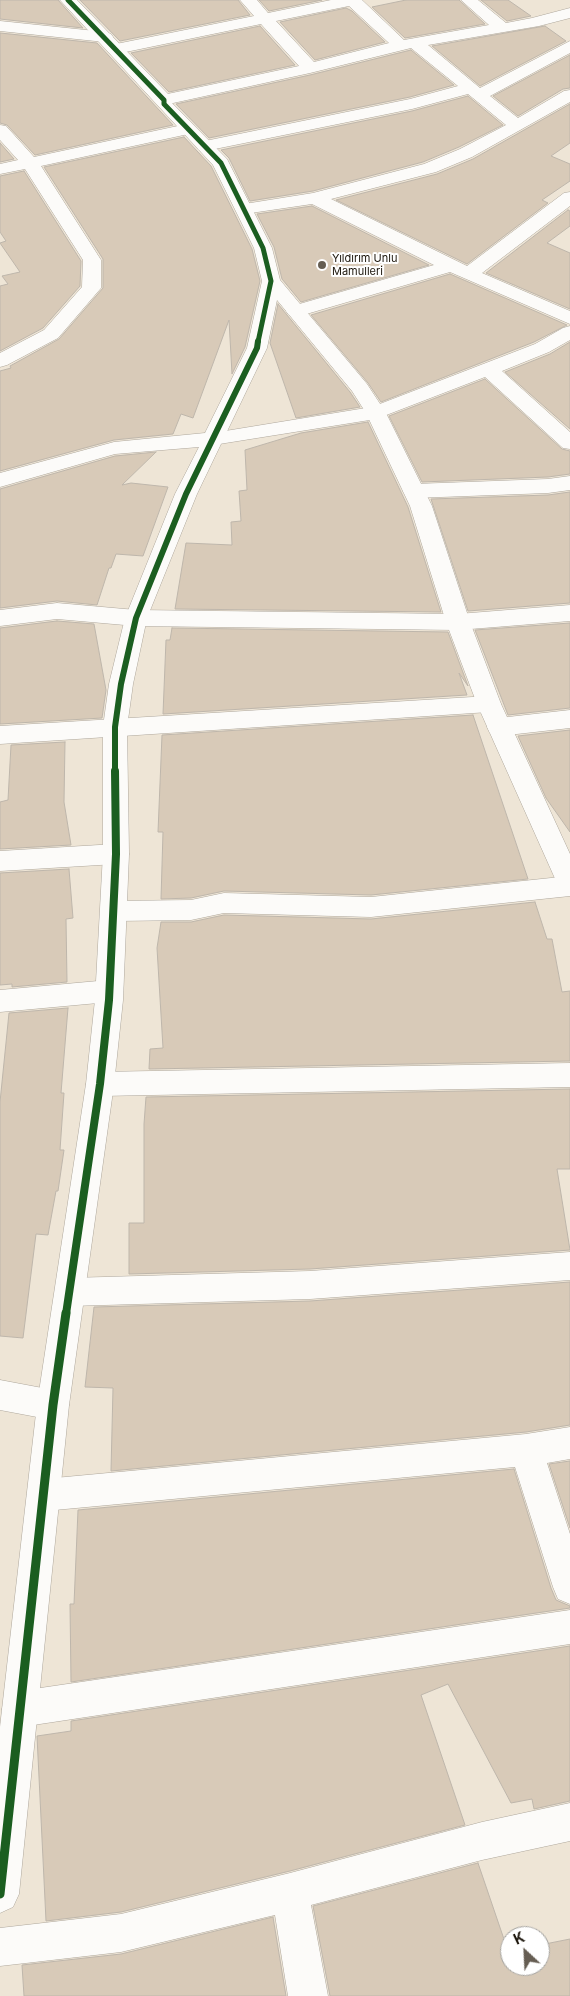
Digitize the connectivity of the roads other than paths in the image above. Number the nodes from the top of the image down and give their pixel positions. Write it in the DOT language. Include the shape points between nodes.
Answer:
graph roads {
  1 [pos="72,0"];
  2 [pos="248,0"];
  3 [pos="352,0"];
  4 [pos="469,0"];
  5 [pos="570,13"];
  6 [pos="266,19"];
  7 [pos="0,26"];
  8 [pos="501,27"];
  9 [pos="110,43"];
  10 [pos="407,43"];
  11 [pos="570,46"];
  12 [pos="310,68"];
  13 [pos="475,91"];
  14 [pos="570,95"];
  15 [pos="164,100"];
  16 [pos="517,126"];
  17 [pos="0,130"];
  18 [pos="196,138"];
  19 [pos="30,163"];
  20 [pos="0,169"];
  21 [pos="570,197"];
  22 [pos="314,198"];
  23 [pos="244,209"];
  24 [pos="451,266"];
  25 [pos="469,274"];
  26 [pos="271,281"];
  27 [pos="296,311"];
  28 [pos="570,318"];
  29 [pos="570,332"];
  30 [pos="0,361"];
  31 [pos="488,369"];
  32 [pos="376,413"];
  33 [pos="213,439"];
  34 [pos="570,443"];
  35 [pos="0,480"];
  36 [pos="570,483"];
  37 [pos="414,491"];
  38 [pos="570,613"];
  39 [pos="0,618"];
  40 [pos="136,618"];
  41 [pos="458,622"];
  42 [pos="489,704"];
  43 [pos="570,719"];
  44 [pos="115,727"];
  45 [pos="499,727"];
  46 [pos="0,735"];
  47 [pos="563,850"];
  48 [pos="116,854"];
  49 [pos="0,861"];
  50 [pos="570,884"];
  51 [pos="114,911"];
  52 [pos="109,991"];
  53 [pos="0,1001"];
  54 [pos="570,1075"];
  55 [pos="100,1084"];
  56 [pos="570,1266"];
  57 [pos="70,1292"];
  58 [pos="0,1395"];
  59 [pos="53,1405"];
  60 [pos="570,1443"];
  61 [pos="526,1450"];
  62 [pos="44,1495"];
  63 [pos="570,1587"];
  64 [pos="570,1627"];
  65 [pos="20,1708"];
  66 [pos="570,1822"];
  67 [pos="290,1892"];
  68 [pos="0,1894"];
  69 [pos="0,1947"];
  70 [pos="308,1996"];
  1 -- 9 [label="street"];
  2 -- 6 [label="street"];
  3 -- 6 [label="street"];
  3 -- 10 [label="street"];
  4 -- 8 [label="street"];
  5 -- 8 [label="street"];
  6 -- 9 [label="street"];
  6 -- 12 [label="street"];
  7 -- 9 [label="street"];
  8 -- 10 [label="street"];
  9 -- 15 [label="street"];
  10 -- 12 [label="street"];
  10 -- 13 [label="street"];
  11 -- 13 [label="street"];
  12 -- 15 [label="street"];
  13 -- 16 [label="street"];
  13 -- 18 [label="street"];
  14 -- 16 [label="street"];
  15 -- 18 [label="street" via="164,104"];
  16 -- 22 [label="street" via="430,168"];
  17 -- 19 [label="street"];
  18 -- 19 [label="street"];
  18 -- 23 [label="street" via="221,163"];
  19 -- 20 [label="street"];
  19 -- 30 [label="street" via="92,260 91,288 51,334"];
  21 -- 25 [label="street"];
  22 -- 23 [label="street"];
  22 -- 24 [label="street"];
  23 -- 26 [label="street" via="263,248"];
  24 -- 25 [label="street"];
  24 -- 27 [label="street"];
  25 -- 28 [label="street"];
  26 -- 27 [label="street"];
  26 -- 33 [label="street" via="257,348"];
  27 -- 32 [label="street" via="360,388"];
  29 -- 31 [label="street" via="542,348"];
  31 -- 32 [label="street"];
  31 -- 34 [label="street"];
  32 -- 33 [label="street"];
  32 -- 37 [label="street"];
  33 -- 35 [label="street" via="114,448"];
  33 -- 40 [label="street" via="186,494"];
  36 -- 37 [label="street"];
  37 -- 41 [label="street"];
  38 -- 41 [label="street"];
  39 -- 40 [label="street" via="57,611"];
  40 -- 41 [label="street"];
  40 -- 44 [label="street"];
  41 -- 42 [label="street"];
  42 -- 44 [label="street"];
  42 -- 45 [label="street"];
  43 -- 45 [label="street"];
  44 -- 46 [label="street"];
  44 -- 48 [label="street"];
  45 -- 47 [label="street"];
  47 -- 50 [label="street"];
  48 -- 49 [label="street"];
  48 -- 51 [label="street"];
  50 -- 51 [label="street" via="371,907 224,903 191,910"];
  51 -- 52 [label="street"];
  52 -- 53 [label="street"];
  52 -- 55 [label="street"];
  54 -- 55 [label="street"];
  55 -- 57 [label="street"];
  56 -- 57 [label="street" via="310,1285"];
  57 -- 59 [label="street"];
  58 -- 59 [label="street"];
  59 -- 62 [label="street"];
  60 -- 61 [label="street"];
  61 -- 62 [label="street"];
  61 -- 63 [label="street"];
  62 -- 65 [label="street"];
  64 -- 65 [label="street"];
  65 -- 68 [label="street"];
  66 -- 67 [label="street" via="482,1841"];
  67 -- 69 [label="street" via="121,1932"];
  67 -- 70 [label="street"];
}
